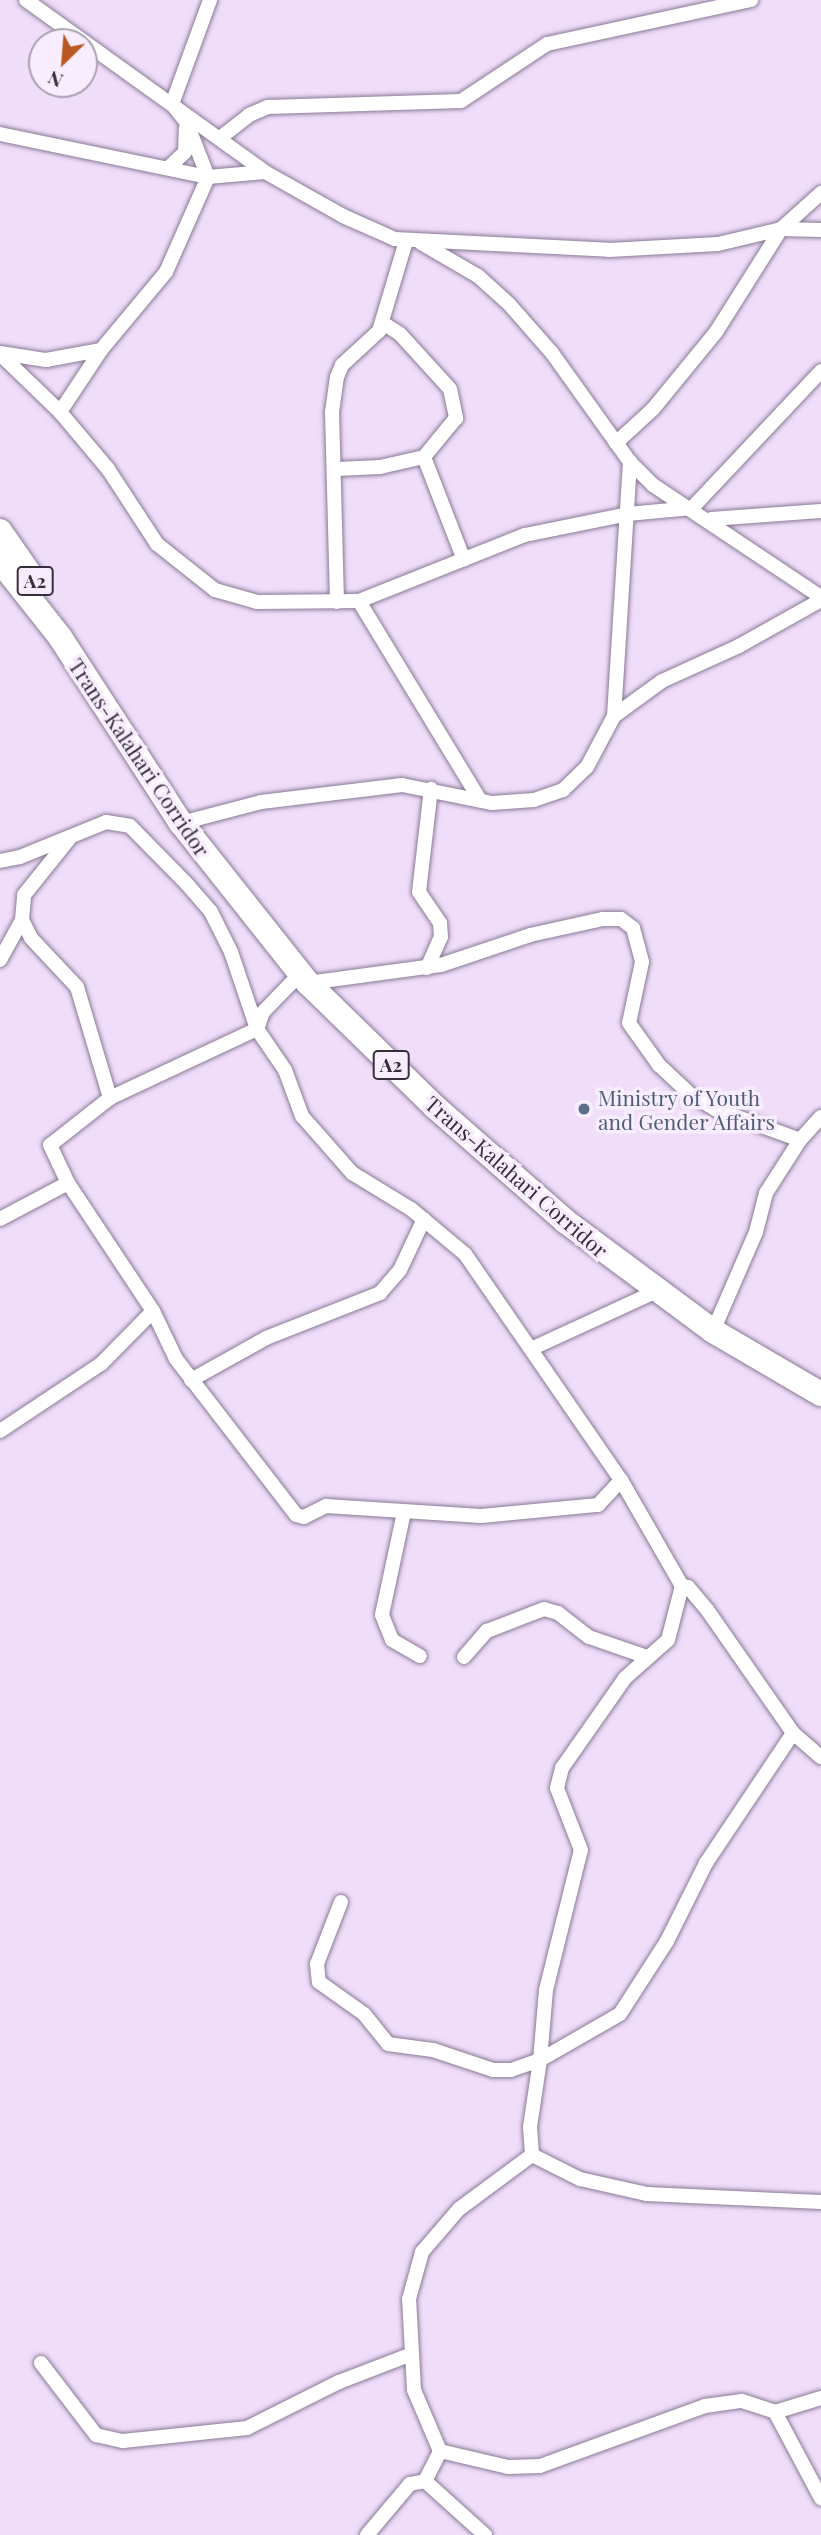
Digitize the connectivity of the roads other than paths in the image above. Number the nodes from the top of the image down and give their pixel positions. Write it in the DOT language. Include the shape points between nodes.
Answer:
graph roads {
  1 [pos="26,0"];
  2 [pos="210,0"];
  3 [pos="751,0"];
  4 [pos="172,104"];
  5 [pos="187,123"];
  6 [pos="0,134"];
  7 [pos="220,138"];
  8 [pos="168,169"];
  9 [pos="265,172"];
  10 [pos="208,177"];
  11 [pos="821,193"];
  12 [pos="781,229"];
  13 [pos="821,230"];
  14 [pos="413,241"];
  15 [pos="383,323"];
  16 [pos="101,350"];
  17 [pos="0,354"];
  18 [pos="821,371"];
  19 [pos="60,412"];
  20 [pos="616,443"];
  21 [pos="424,457"];
  22 [pos="629,462"];
  23 [pos="337,468"];
  24 [pos="692,508"];
  25 [pos="821,512"];
  26 [pos="628,514"];
  27 [pos="709,519"];
  28 [pos="0,531"];
  29 [pos="464,560"];
  30 [pos="0,561"];
  31 [pos="821,599"];
  32 [pos="359,601"];
  33 [pos="337,602"];
  34 [pos="60,637"];
  35 [pos="614,716"];
  36 [pos="430,789"];
  37 [pos="480,800"];
  38 [pos="181,823"];
  39 [pos="70,837"];
  40 [pos="0,861"];
  41 [pos="22,920"];
  42 [pos="0,960"];
  43 [pos="427,968"];
  44 [pos="304,979"];
  45 [pos="257,1029"];
  46 [pos="110,1098"];
  47 [pos="821,1117"];
  48 [pos="800,1140"];
  49 [pos="68,1183"];
  50 [pos="0,1219"];
  51 [pos="424,1219"];
  52 [pos="657,1291"];
  53 [pos="153,1311"];
  54 [pos="713,1331"];
  55 [pos="533,1348"];
  56 [pos="191,1380"];
  57 [pos="821,1394"];
  58 [pos="0,1431"];
  59 [pos="621,1480"];
  60 [pos="404,1512"];
  61 [pos="682,1587"];
  62 [pos="420,1656"];
  63 [pos="464,1657"];
  64 [pos="647,1657"];
  65 [pos="793,1733"];
  66 [pos="821,1757"];
  67 [pos="341,1902"];
  68 [pos="540,2060"];
  69 [pos="532,2155"];
  70 [pos="821,2202"];
  71 [pos="412,2354"];
  72 [pos="41,2363"];
  73 [pos="821,2398"];
  74 [pos="775,2412"];
  75 [pos="440,2451"];
  76 [pos="425,2481"];
  77 [pos="821,2497"];
  78 [pos="367,2535"];
  79 [pos="485,2535"];
  1 -- 4 [label="street"];
  2 -- 4 [label="street"];
  3 -- 7 [label="street" via="547,44 461,101 268,107 249,115"];
  4 -- 5 [label="street"];
  4 -- 7 [label="street"];
  5 -- 8 [label="street" via="185,152"];
  5 -- 10 [label="street"];
  6 -- 8 [label="street"];
  7 -- 9 [label="street"];
  8 -- 10 [label="street"];
  9 -- 10 [label="street"];
  9 -- 14 [label="street" via="343,216"];
  10 -- 16 [label="street" via="166,272"];
  11 -- 12 [label="street"];
  12 -- 13 [label="street"];
  12 -- 14 [label="street" via="718,244 609,250"];
  12 -- 20 [label="street" via="716,332 653,409"];
  14 -- 15 [label="street"];
  14 -- 20 [label="street" via="478,276 509,304"];
  15 -- 21 [label="street" via="400,334 450,389 456,418"];
  15 -- 23 [label="street" via="374,338 342,365 337,377 332,411"];
  16 -- 17 [label="street" via="46,360"];
  16 -- 19 [label="street"];
  17 -- 19 [label="street"];
  18 -- 24 [label="street"];
  19 -- 33 [label="street" via="108,469 157,544 215,590 257,602"];
  20 -- 22 [label="street"];
  21 -- 23 [label="street" via="380,467"];
  21 -- 29 [label="street"];
  22 -- 24 [label="street" via="653,485"];
  22 -- 26 [label="street"];
  23 -- 33 [label="street"];
  24 -- 26 [label="street"];
  24 -- 27 [label="street"];
  25 -- 27 [label="street"];
  26 -- 29 [label="street" via="524,535"];
  26 -- 35 [label="street"];
  27 -- 31 [label="street"];
  28 -- 34 [label="highway, Trans-Kalahari Corridor / A2" via="45,596"];
  29 -- 32 [label="street"];
  30 -- 34 [label="highway, Trans-Kalahari Corridor / A2"];
  31 -- 35 [label="street" via="739,646 673,673"];
  32 -- 33 [label="street"];
  32 -- 37 [label="street"];
  34 -- 38 [label="highway, Trans-Kalahari Corridor / A2"];
  35 -- 37 [label="street" via="587,767 563,790 514,803"];
  36 -- 37 [label="street"];
  36 -- 38 [label="street" via="402,785 261,802"];
  36 -- 43 [label="street" via="419,892 440,923 441,937"];
  38 -- 44 [label="highway, Trans-Kalahari Corridor / A2"];
  39 -- 40 [label="street"];
  39 -- 41 [label="street" via="24,895"];
  39 -- 45 [label="street" via="106,822 130,826 158,854 211,912 231,952"];
  41 -- 42 [label="street"];
  41 -- 46 [label="street" via="31,939 77,987"];
  43 -- 44 [label="street"];
  43 -- 48 [label="street" via="530,935 621,919 633,928 642,962 629,1023 633,1033 691,1095 715,1109"];
  44 -- 45 [label="street" via="263,1012"];
  44 -- 52 [label="highway, Trans-Kalahari Corridor / A2" via="492,1159"];
  45 -- 46 [label="street"];
  45 -- 51 [label="street" via="285,1070 302,1116 336,1159"];
  46 -- 49 [label="street" via="51,1141 49,1151"];
  47 -- 48 [label="street"];
  48 -- 54 [label="street" via="761,1202 756,1233"];
  49 -- 50 [label="street"];
  49 -- 53 [label="street"];
  51 -- 55 [label="street" via="465,1254"];
  51 -- 56 [label="street" via="400,1270 380,1293 266,1338"];
  52 -- 54 [label="highway, Trans-Kalahari Corridor / A2"];
  52 -- 55 [label="street"];
  53 -- 56 [label="street"];
  53 -- 58 [label="street" via="101,1364"];
  54 -- 57 [label="highway, Trans-Kalahari Corridor / A2"];
  55 -- 59 [label="street"];
  56 -- 60 [label="street" via="256,1461 289,1511 304,1517 326,1506"];
  59 -- 60 [label="street" via="598,1505 481,1516"];
  59 -- 61 [label="street"];
  60 -- 62 [label="street" via="382,1615 392,1640"];
  61 -- 64 [label="street" via="668,1640"];
  61 -- 65 [label="street" via="688,1587 708,1611"];
  63 -- 64 [label="street" via="487,1631 544,1609 558,1613 589,1637"];
  64 -- 68 [label="street" via="625,1678 562,1768 557,1788 581,1850 545,1990"];
  65 -- 66 [label="street"];
  65 -- 68 [label="street" via="706,1863 667,1941 620,2014"];
  67 -- 68 [label="street" via="317,1964 319,1982 364,2014 388,2044 433,2050 493,2070 511,2070"];
  68 -- 69 [label="street" via="530,2127"];
  69 -- 70 [label="street" via="580,2179 647,2194"];
  69 -- 71 [label="street" via="459,2209 422,2252 410,2299"];
  71 -- 72 [label="street" via="339,2382 247,2428 131,2441 96,2435"];
  71 -- 75 [label="street" via="414,2390"];
  73 -- 74 [label="street"];
  74 -- 75 [label="street" via="742,2401 705,2406 540,2466 508,2467"];
  74 -- 77 [label="street"];
  75 -- 76 [label="street"];
  76 -- 78 [label="street" via="410,2484"];
  76 -- 79 [label="street"];
}
